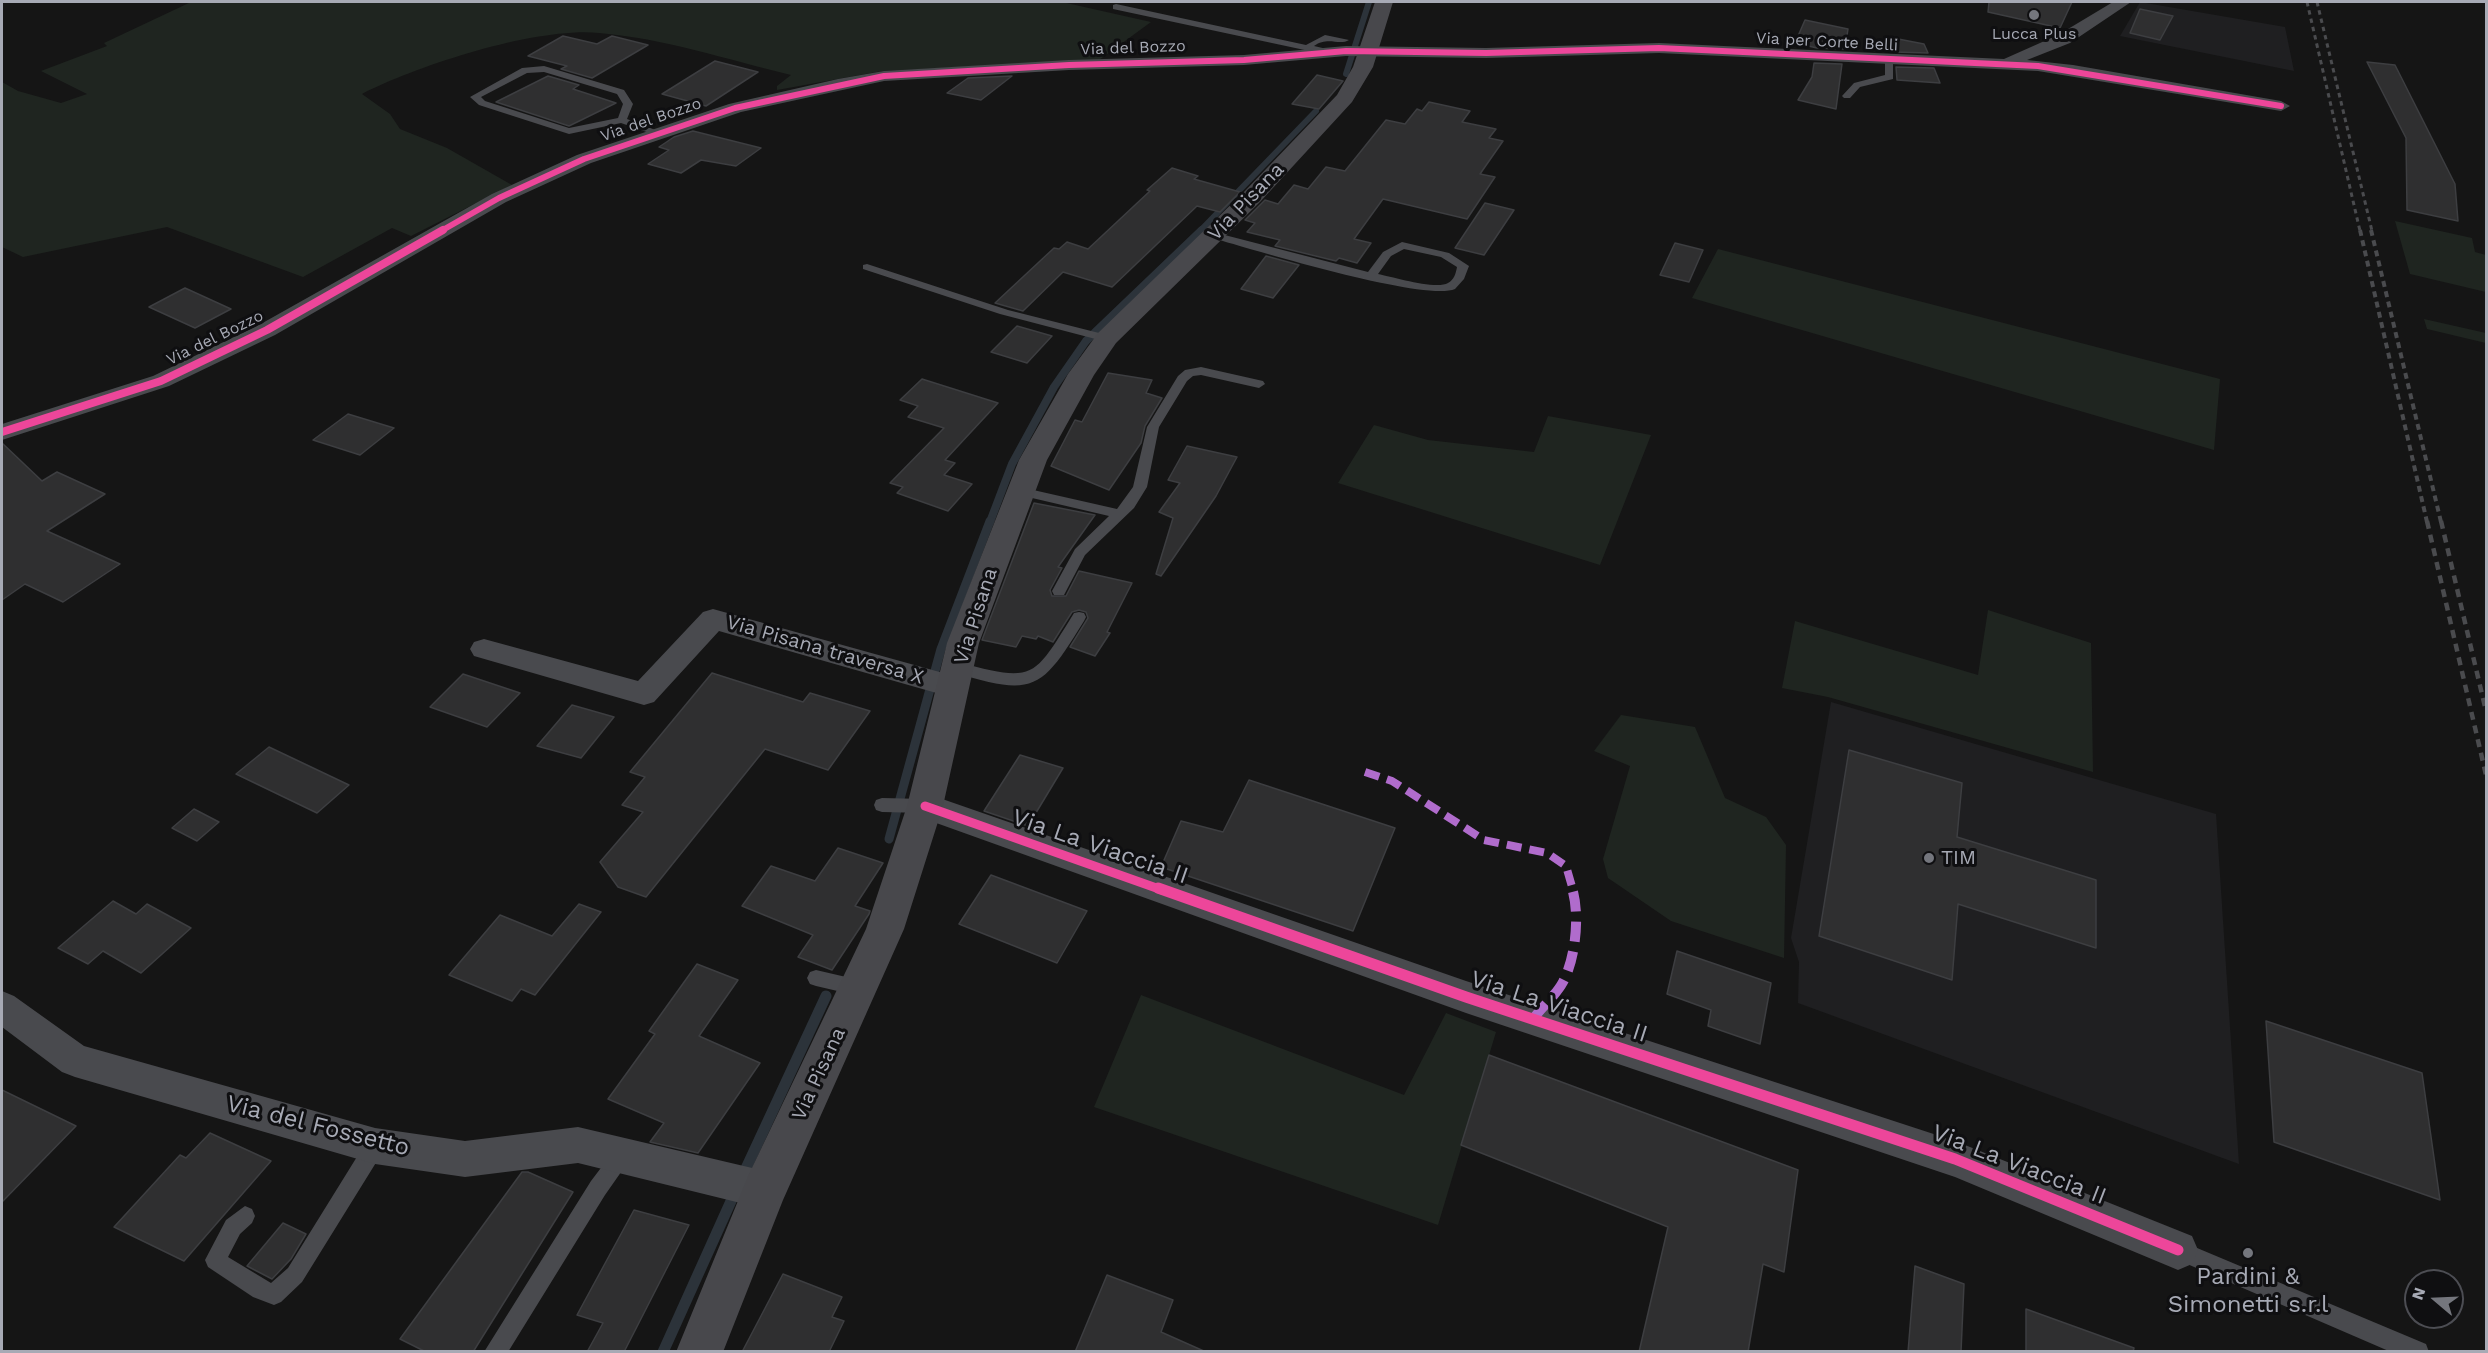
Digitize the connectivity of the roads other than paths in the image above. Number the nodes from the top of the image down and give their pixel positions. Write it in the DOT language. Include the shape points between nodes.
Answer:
graph roads {
  1 [pos="1384,2"];
  2 [pos="2123,2"];
  3 [pos="1116,7"];
  4 [pos="1307,48"];
  5 [pos="1349,49"];
  6 [pos="1888,60"];
  7 [pos="2003,64"];
  8 [pos="1847,96"];
  9 [pos="2281,106"];
  10 [pos="622,120"];
  11 [pos="658,134"];
  12 [pos="1213,236"];
  13 [pos="867,267"];
  14 [pos="1372,275"];
  15 [pos="1098,335"];
  16 [pos="1259,384"];
  17 [pos="2,432"];
  18 [pos="1020,491"];
  19 [pos="1120,514"];
  20 [pos="1059,591"];
  21 [pos="1079,617"];
  22 [pos="484,649"];
  23 [pos="956,677"];
  24 [pos="882,805"];
  25 [pos="917,806"];
  26 [pos="816,978"];
  27 [pos="851,987"];
  28 [pos="2,1007"];
  29 [pos="375,1146"];
  30 [pos="623,1155"];
  31 [pos="746,1185"];
  32 [pos="245,1216"];
  33 [pos="2178,1250"];
  34 [pos="495,1352"];
  35 [pos="699,1352"];
  36 [pos="2418,1352"];
  1 -- 5 [label="main road, Via Pisana"];
  2 -- 7 [label="street" via="2064,39"];
  3 -- 4 [label="lane"];
  4 -- 5 [label="lane"];
  4 -- 5 [label="lane" via="1324,37"];
  5 -- 6 [label="street, Via per Corte Belli" via="1486,53 1659,48"];
  5 -- 11 [label="street, Via del Bozzo" via="1244,60 884,76 735,108"];
  5 -- 12 [label="main road, Via Pisana" via="1356,82 1345,98"];
  6 -- 7 [label="street, Via per Corte Belli"];
  6 -- 8 [label="lane" via="1890,77 1857,85"];
  7 -- 9 [label="street, Via per Corte Belli" via="2073,70"];
  10 -- 10 [label="lane" via="628,104 621,92 544,69 525,70 475,97 482,103 569,131"];
  10 -- 11 [label="lane"];
  11 -- 17 [label="street, Via del Bozzo" via="584,159 499,198 267,330 161,381"];
  12 -- 14 [label="lane"];
  12 -- 15 [label="main road, Via Pisana"];
  13 -- 15 [label="lane" via="1004,312"];
  14 -- 14 [label="lane" via="1437,290 1450,288 1460,278 1463,266 1445,255 1402,245 1387,254"];
  15 -- 18 [label="main road, Via Pisana"];
  16 -- 19 [label="lane" via="1201,371 1182,379 1154,428 1140,487"];
  18 -- 19 [label="lane"];
  18 -- 23 [label="main road, Via Pisana" via="963,643"];
  19 -- 20 [label="lane" via="1080,552"];
  21 -- 23 [label="lane" via="1045,671 1028,680"];
  22 -- 23 [label="street, Via Pisana traversa X" via="644,694 713,619"];
  23 -- 25 [label="main road, Via Pisana"];
  24 -- 25 [label="lane"];
  25 -- 27 [label="main road, Via Pisana" via="907,868 885,929"];
  25 -- 33 [label="street, Via La Viaccia II" via="1466,997 1955,1159"];
  26 -- 27 [label="lane"];
  27 -- 31 [label="main road, Via Pisana"];
  28 -- 29 [label="street, Via del Fossetto" via="75,1060"];
  29 -- 30 [label="street, Via del Fossetto" via="465,1159 578,1145"];
  29 -- 32 [label="lane" via="294,1275 274,1295 215,1260 233,1227"];
  30 -- 31 [label="street, Via del Fossetto"];
  30 -- 34 [label="lane"];
  31 -- 35 [label="main road, Via Pisana"];
  33 -- 36 [label="lane"];
}
